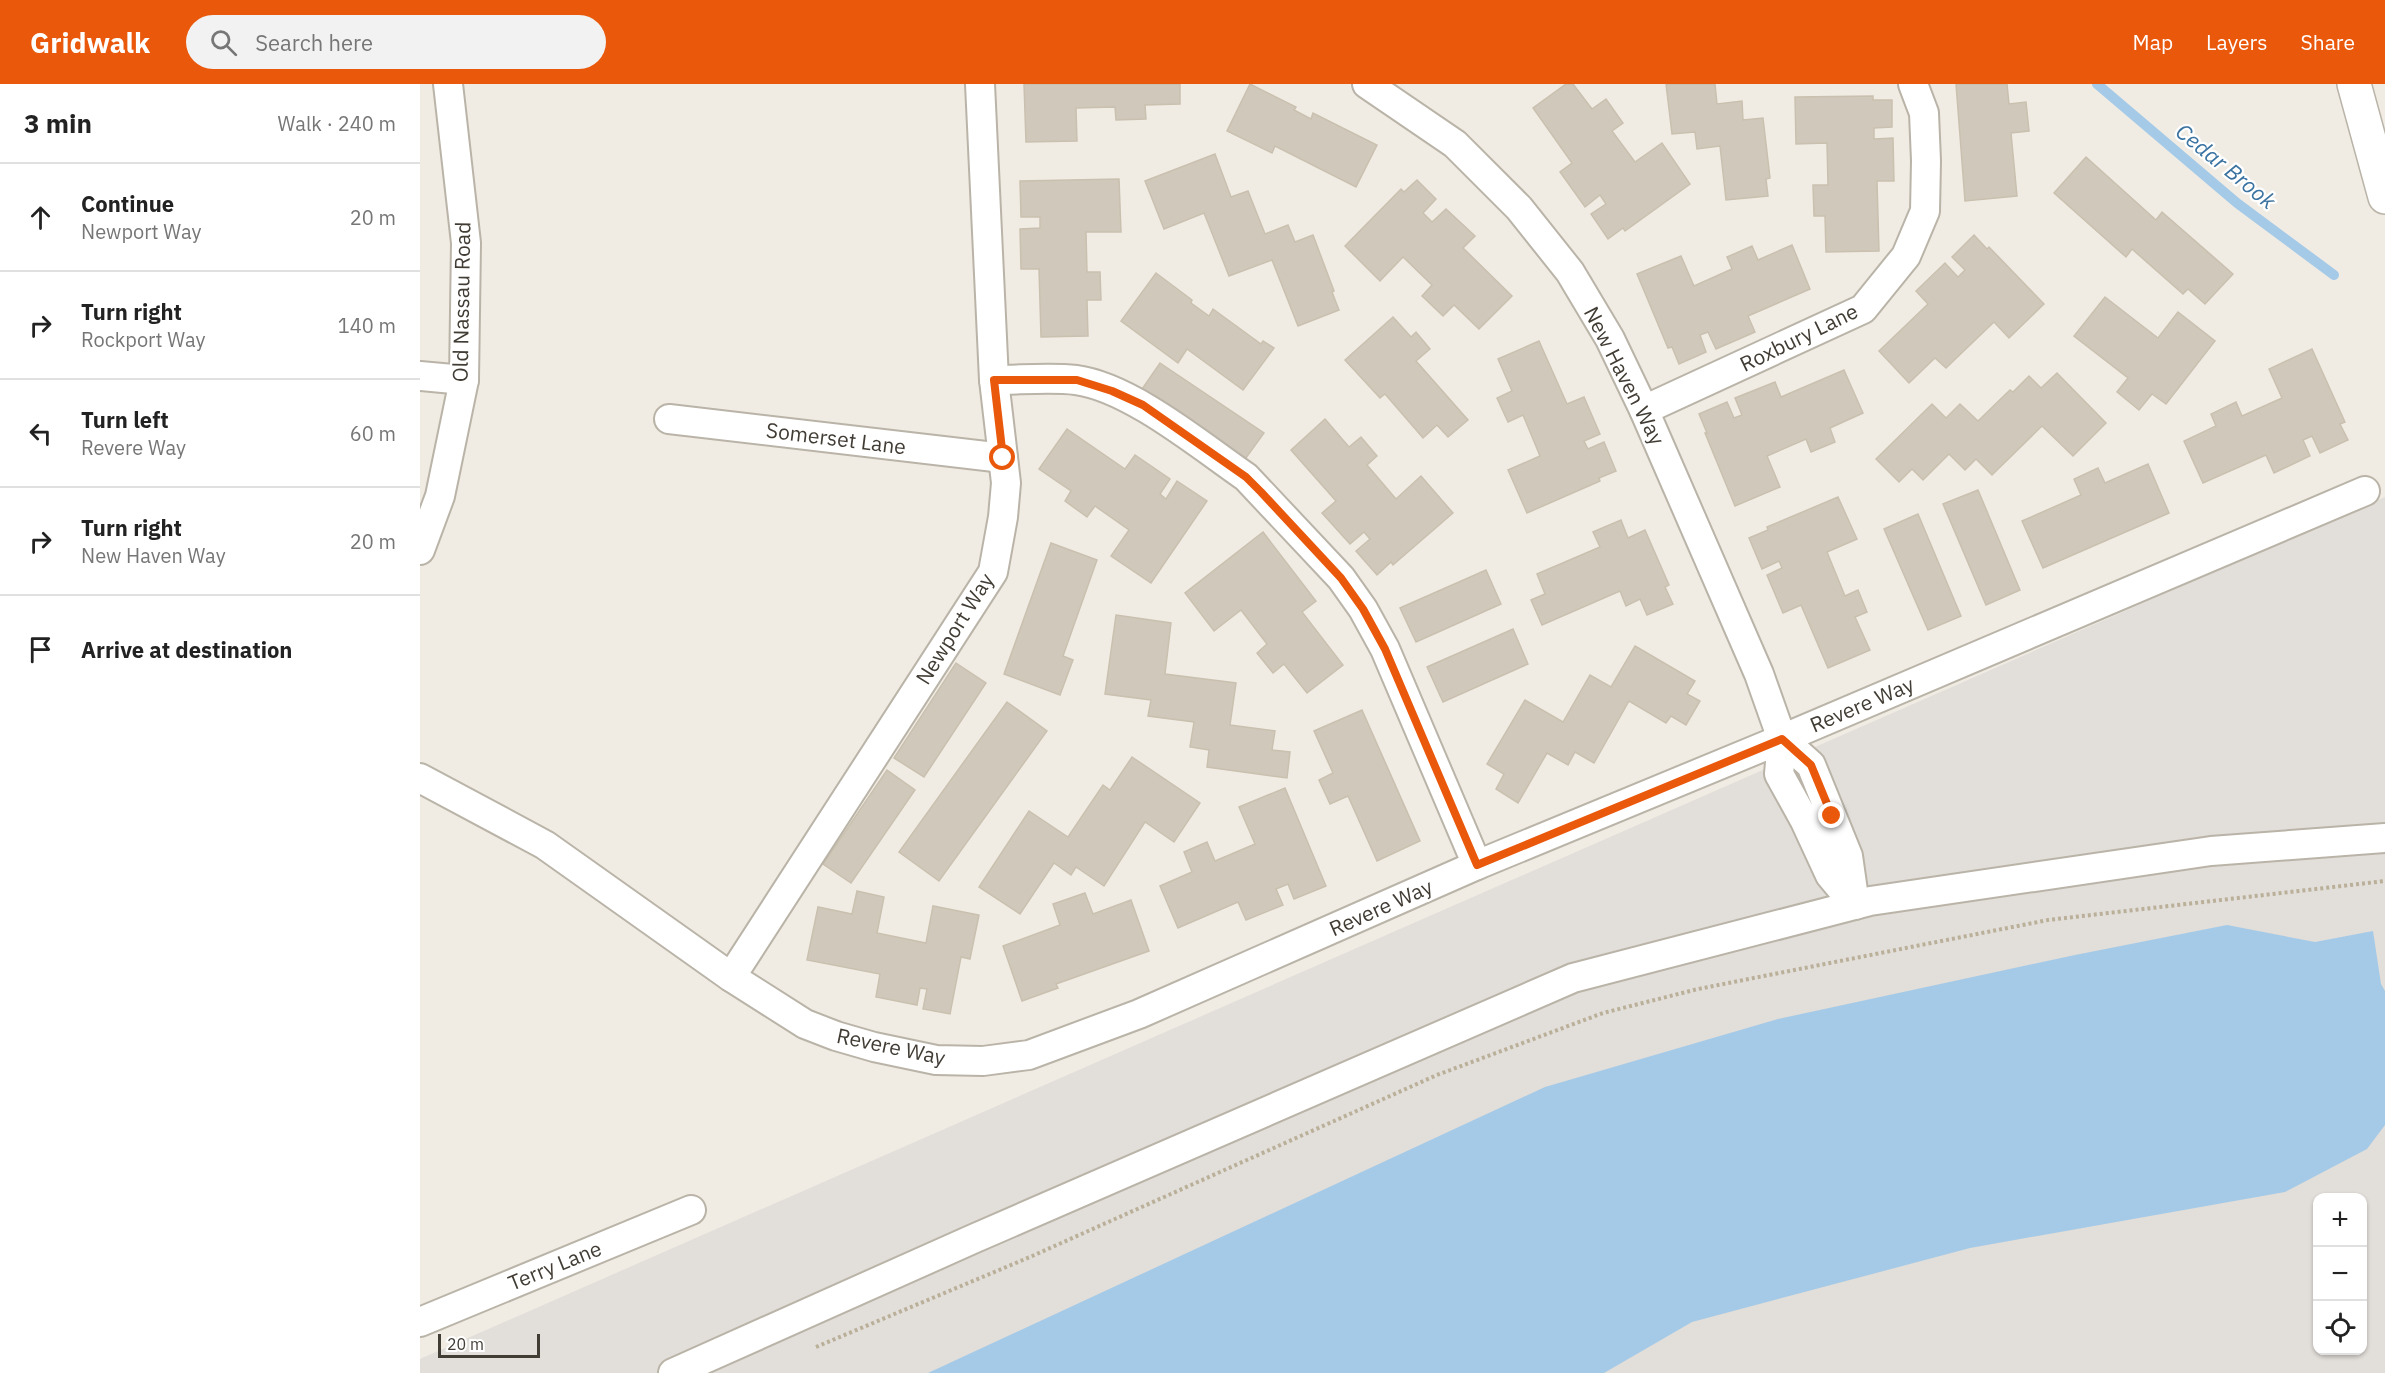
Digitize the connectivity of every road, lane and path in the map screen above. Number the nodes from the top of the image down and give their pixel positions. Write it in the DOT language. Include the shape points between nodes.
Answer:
graph roads {
  1 [pos="448,84"];
  2 [pos="980,84"];
  3 [pos="1367,84"];
  4 [pos="1913,84"];
  5 [pos="2354,84"];
  6 [pos="2385,196"];
  7 [pos="420,376"];
  8 [pos="464,380"];
  9 [pos="994,380"];
  10 [pos="1644,410"];
  11 [pos="669,419"];
  12 [pos="1003,458"];
  13 [pos="2365,491"];
  14 [pos="420,550"];
  15 [pos="1782,739"];
  16 [pos="420,778"];
  17 [pos="2385,838"];
  18 [pos="1477,865"];
  19 [pos="2385,881"];
  20 [pos="1855,905"];
  21 [pos="731,977"];
  22 [pos="691,1210"];
  23 [pos="420,1322"];
  24 [pos="808,1351"];
  25 [pos="673,1373"];
  1 -- 8 [label="street, Old Nassau Road" via="466,243"];
  2 -- 9 [label="street, Newport Way"];
  3 -- 10 [label="street, New Haven Way" via="1455,144 1519,208 1569,272 1610,339"];
  4 -- 10 [label="street, Roxbury Lane" via="1924,113 1924,211 1906,256 1863,309"];
  5 -- 6 [label="street"];
  7 -- 8 [label="street"];
  8 -- 14 [label="street, Old Nassau Road" via="440,496"];
  9 -- 12 [label="street, Newport Way"];
  9 -- 18 [label="street" via="1077,380 1112,391 1143,405 1246,477 1261,492 1341,578 1363,609 1385,649"];
  10 -- 15 [label="street, New Haven Way" via="1759,674"];
  11 -- 12 [label="street, Somerset Lane"];
  12 -- 21 [label="street, Newport Way" via="1006,483 993,573"];
  13 -- 15 [label="street, Revere Way"];
  15 -- 18 [label="street, Revere Way"];
  15 -- 20 [label="street, New Haven Way" via="1779,774 1830,875"];
  16 -- 21 [label="street, Revere Way" via="545,845"];
  17 -- 20 [label="street" via="2211,851"];
  18 -- 21 [label="street, Revere Way" via="1139,1014 1029,1055 983,1061 936,1060 874,1047 805,1024"];
  19 -- 24 [label="path" via="2048,920 1698,989 1603,1012 1437,1075 1030,1257"];
  20 -- 25 [label="street" via="1573,978"];
  22 -- 23 [label="street, Terry Lane"];
}
